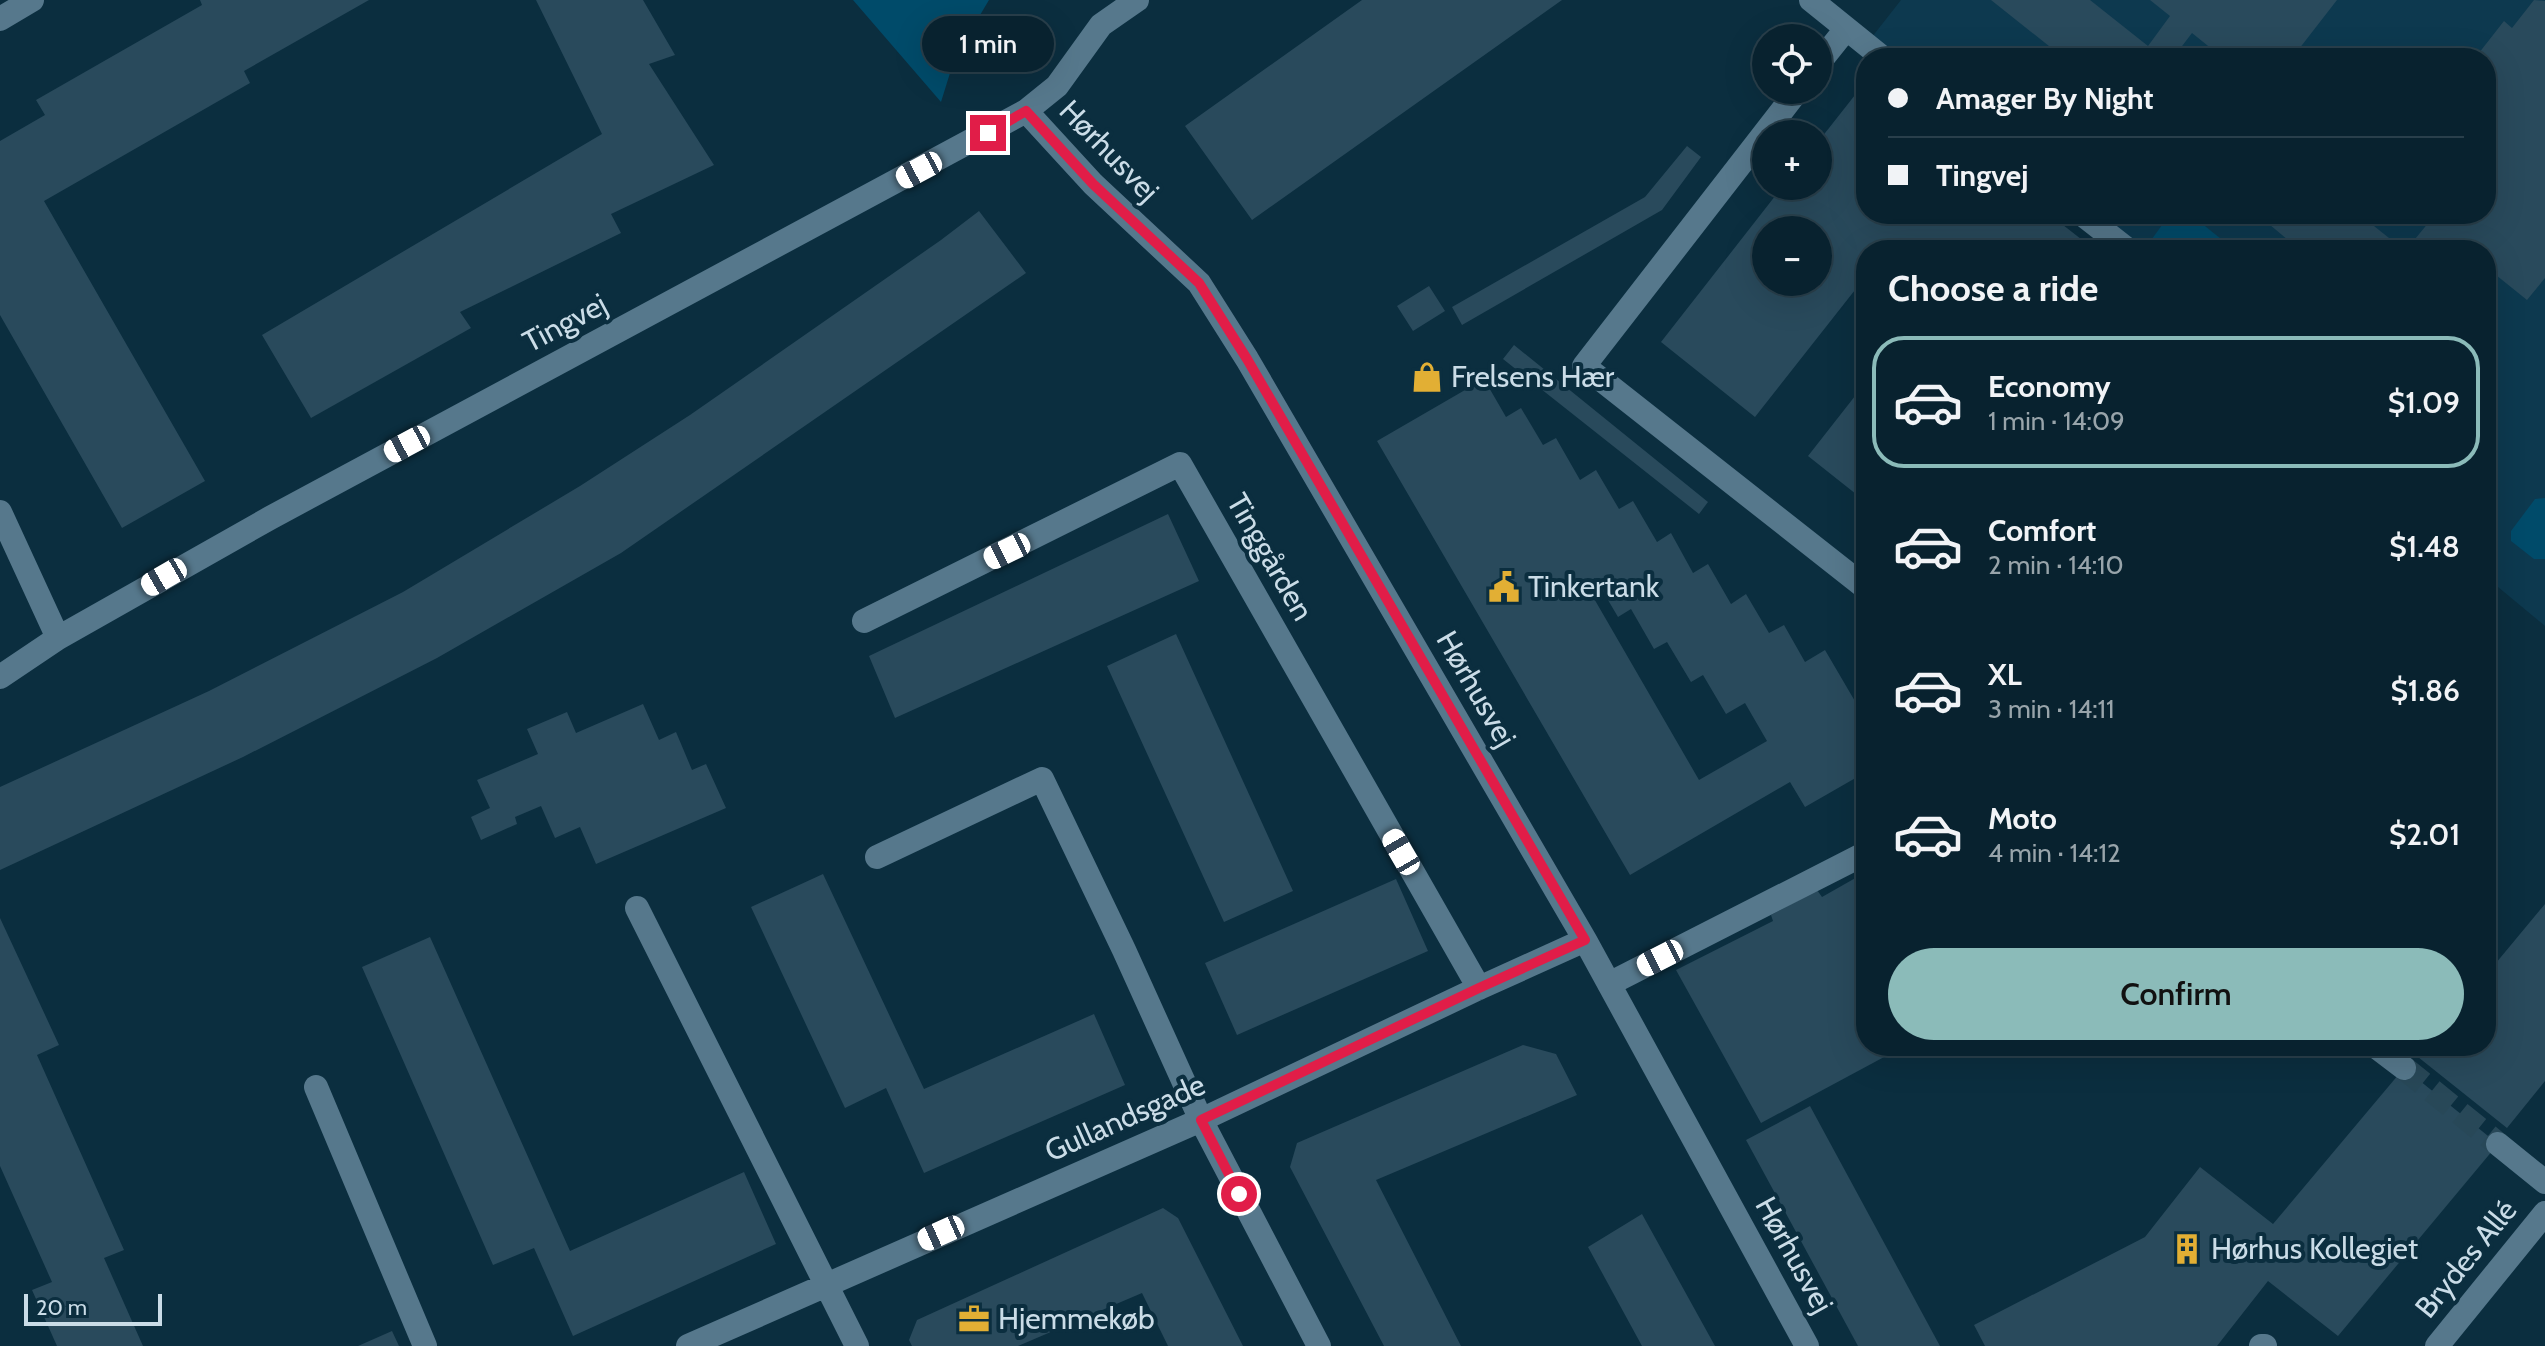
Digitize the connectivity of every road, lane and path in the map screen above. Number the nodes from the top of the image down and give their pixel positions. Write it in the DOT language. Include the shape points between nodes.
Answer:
graph roads {
  1 [pos="32,0"];
  2 [pos="1137,0"];
  3 [pos="1811,0"];
  4 [pos="0,19"];
  5 [pos="1846,29"];
  6 [pos="1832,46"];
  7 [pos="1870,48"];
  8 [pos="1787,104"];
  9 [pos="1026,111"];
  10 [pos="2095,224"];
  11 [pos="2115,240"];
  12 [pos="0,512"];
  13 [pos="1856,580"];
  14 [pos="864,621"];
  15 [pos="58,638"];
  16 [pos="0,677"];
  17 [pos="877,857"];
  18 [pos="1856,858"];
  19 [pos="637,908"];
  20 [pos="1585,940"];
  21 [pos="1609,984"];
  22 [pos="1479,988"];
  23 [pos="2388,1056"];
  24 [pos="2404,1068"];
  25 [pos="316,1087"];
  26 [pos="1201,1120"];
  27 [pos="2498,1144"];
  28 [pos="2545,1182"];
  29 [pos="2545,1213"];
  30 [pos="826,1284"];
  31 [pos="425,1346"];
  32 [pos="688,1346"];
  33 [pos="857,1346"];
  34 [pos="1319,1346"];
  35 [pos="1807,1346"];
  36 [pos="2437,1346"];
  1 -- 4 [label="street"];
  2 -- 9 [label="street, Tingvej" via="1101,25 1057,86"];
  3 -- 5 [label="street"];
  5 -- 6 [label="street"];
  5 -- 7 [label="street"];
  8 -- 13 [label="street" via="1584,366"];
  9 -- 15 [label="street, Tingvej" via="270,518"];
  9 -- 20 [label="street, Hørhusvej" via="1093,184 1199,283"];
  10 -- 11 [label="street"];
  12 -- 15 [label="street"];
  14 -- 22 [label="street, Tinggården" via="1180,464"];
  15 -- 16 [label="street, Tingvej"];
  17 -- 26 [label="street" via="1042,779"];
  18 -- 21 [label="street"];
  19 -- 30 [label="street"];
  20 -- 21 [label="street, Hørhusvej"];
  20 -- 22 [label="street, Gullandsgade"];
  21 -- 35 [label="street, Hørhusvej"];
  22 -- 26 [label="street, Gullandsgade"];
  23 -- 24 [label="street"];
  25 -- 31 [label="street"];
  26 -- 30 [label="street, Gullandsgade"];
  26 -- 34 [label="street"];
  27 -- 28 [label="street"];
  29 -- 36 [label="street, Brydes Allé"];
  30 -- 32 [label="street, Gullandsgade"];
  30 -- 33 [label="street"];
}
